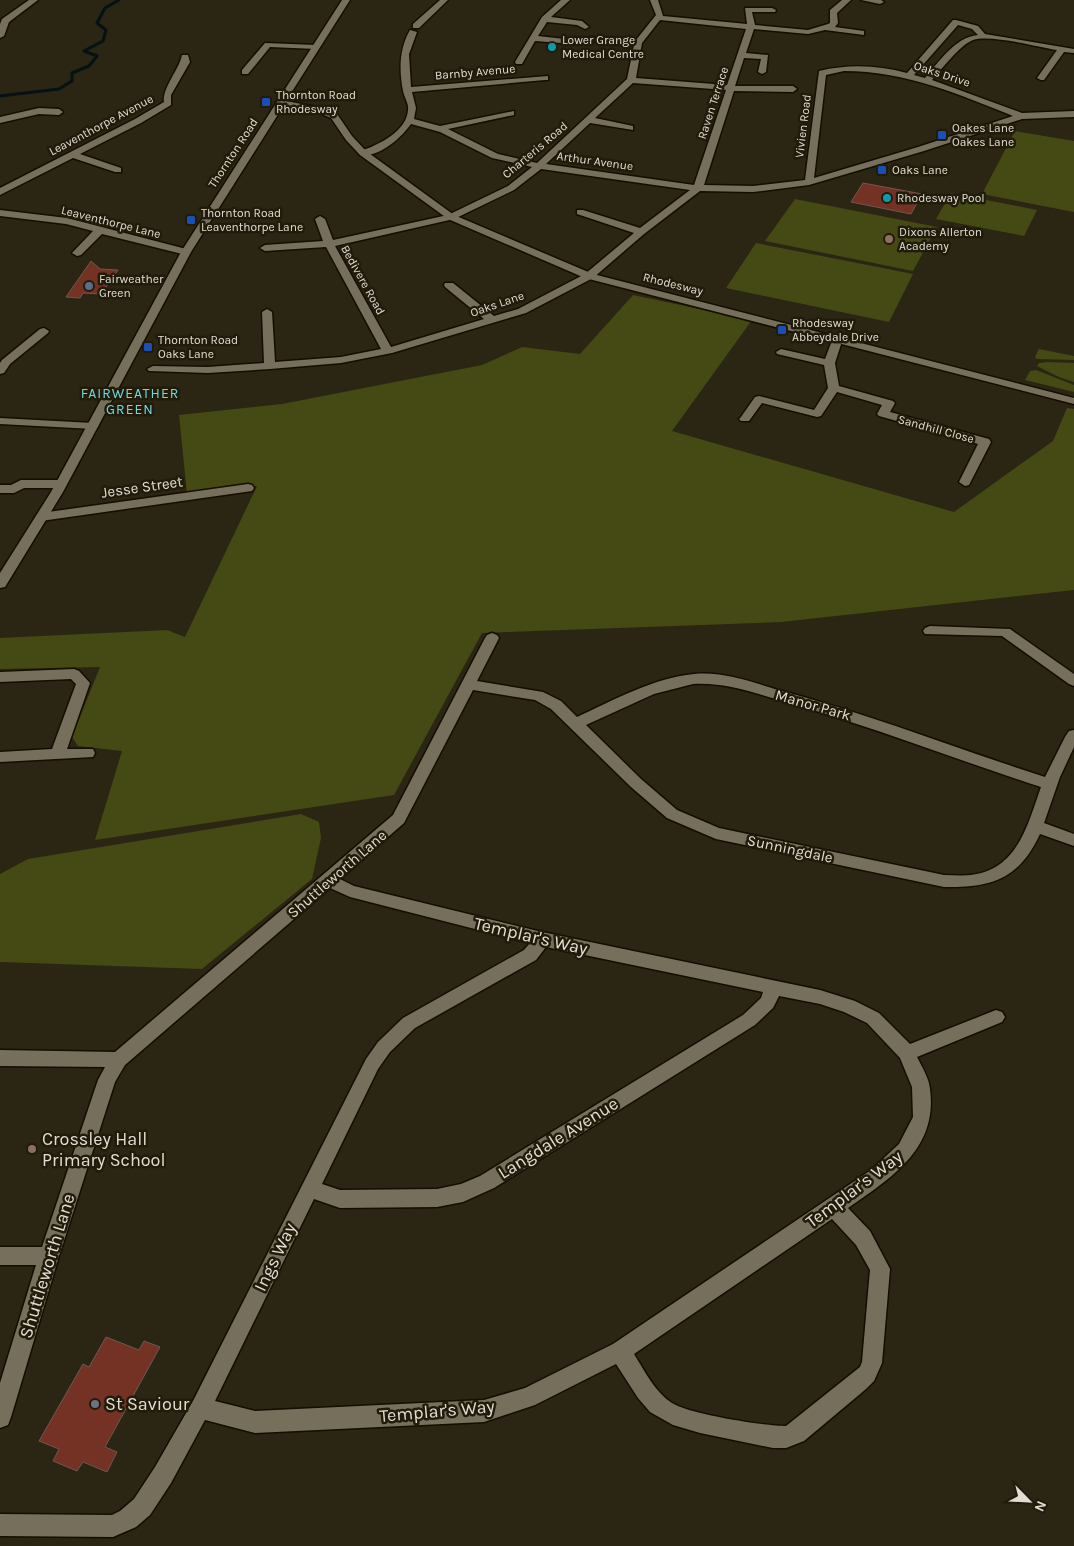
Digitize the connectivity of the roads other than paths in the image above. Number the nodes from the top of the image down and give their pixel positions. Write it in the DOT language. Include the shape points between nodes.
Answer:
graph roads {
  1 [pos="34,0"];
  2 [pos="346,0"];
  3 [pos="444,0"];
  4 [pos="566,0"];
  5 [pos="654,0"];
  6 [pos="847,0"];
  7 [pos="866,0"];
  8 [pos="879,2"];
  9 [pos="772,10"];
  10 [pos="659,18"];
  11 [pos="545,19"];
  12 [pos="3,21"];
  13 [pos="751,25"];
  14 [pos="585,27"];
  15 [pos="827,28"];
  16 [pos="861,32"];
  17 [pos="0,36"];
  18 [pos="982,36"];
  19 [pos="534,38"];
  20 [pos="316,47"];
  21 [pos="637,47"];
  22 [pos="1062,49"];
  23 [pos="1074,51"];
  24 [pos="741,55"];
  25 [pos="185,57"];
  26 [pos="519,62"];
  27 [pos="245,72"];
  28 [pos="762,72"];
  29 [pos="822,73"];
  30 [pos="909,76"];
  31 [pos="545,78"];
  32 [pos="1041,78"];
  33 [pos="631,80"];
  34 [pos="927,80"];
  35 [pos="731,88"];
  36 [pos="793,89"];
  37 [pos="407,90"];
  38 [pos="281,102"];
  39 [pos="307,109"];
  40 [pos="59,112"];
  41 [pos="274,112"];
  42 [pos="511,113"];
  43 [pos="1074,114"];
  44 [pos="1021,116"];
  45 [pos="0,120"];
  46 [pos="590,120"];
  47 [pos="408,122"];
  48 [pos="440,128"];
  49 [pos="630,128"];
  50 [pos="71,154"];
  51 [pos="363,154"];
  52 [pos="539,166"];
  53 [pos="118,170"];
  54 [pos="809,182"];
  55 [pos="698,188"];
  56 [pos="0,192"];
  57 [pos="580,212"];
  58 [pos="2,216"];
  59 [pos="451,217"];
  60 [pos="320,219"];
  61 [pos="99,231"];
  62 [pos="641,232"];
  63 [pos="329,244"];
  64 [pos="265,248"];
  65 [pos="186,252"];
  66 [pos="78,253"];
  67 [pos="589,276"];
  68 [pos="449,285"];
  69 [pos="267,312"];
  70 [pos="492,320"];
  71 [pos="44,331"];
  72 [pos="838,338"];
  73 [pos="388,351"];
  74 [pos="781,352"];
  75 [pos="829,363"];
  76 [pos="270,366"];
  77 [pos="153,369"];
  78 [pos="0,371"];
  79 [pos="834,388"];
  80 [pos="1074,401"];
  81 [pos="745,419"];
  82 [pos="0,421"];
  83 [pos="92,426"];
  84 [pos="965,482"];
  85 [pos="60,484"];
  86 [pos="248,488"];
  87 [pos="0,489"];
  88 [pos="41,517"];
  89 [pos="0,584"];
  90 [pos="930,631"];
  91 [pos="492,638"];
  92 [pos="0,677"];
  93 [pos="1074,680"];
  94 [pos="468,684"];
  95 [pos="576,724"];
  96 [pos="1074,735"];
  97 [pos="88,753"];
  98 [pos="58,754"];
  99 [pos="0,757"];
  100 [pos="1050,784"];
  101 [pos="1037,826"];
  102 [pos="1074,840"];
  103 [pos="330,881"];
  104 [pos="542,939"];
  105 [pos="774,988"];
  106 [pos="996,1018"];
  107 [pos="907,1053"];
  108 [pos="0,1058"];
  109 [pos="119,1060"];
  110 [pos="309,1188"];
  111 [pos="834,1207"];
  112 [pos="0,1256"];
  113 [pos="49,1256"];
  114 [pos="620,1351"];
  115 [pos="4,1390"];
  116 [pos="200,1408"];
  117 [pos="0,1417"];
  118 [pos="0,1525"];
  1 -- 12 [label="street"];
  2 -- 20 [label="street, Thornton Road"];
  3 -- 37 [label="street" via="402,44"];
  4 -- 11 [label="street"];
  5 -- 10 [label="street"];
  6 -- 15 [label="street" via="833,12 834,23"];
  7 -- 8 [label="street"];
  9 -- 13 [label="street, Raven Terrace" via="748,10"];
  10 -- 13 [label="street"];
  10 -- 21 [label="street"];
  11 -- 14 [label="street" via="579,23"];
  11 -- 19 [label="street"];
  12 -- 17 [label="street"];
  13 -- 15 [label="street" via="798,32"];
  13 -- 24 [label="street, Raven Terrace"];
  15 -- 16 [label="street"];
  18 -- 22 [label="street"];
  18 -- 30 [label="street" via="974,26 956,22"];
  18 -- 34 [label="street" via="961,44"];
  19 -- 21 [label="street" via="574,42 587,47"];
  19 -- 26 [label="street"];
  20 -- 27 [label="street" via="268,45"];
  20 -- 38 [label="street, Thornton Road"];
  21 -- 33 [label="street"];
  22 -- 23 [label="street"];
  22 -- 32 [label="street"];
  24 -- 28 [label="street" via="767,54"];
  24 -- 35 [label="street, Raven Terrace"];
  25 -- 50 [label="street, Leaventhorpe Avenue" via="186,62 167,95 168,103"];
  29 -- 30 [label="street, Oaks Drive" via="854,67"];
  29 -- 54 [label="street, Vivien Road"];
  30 -- 34 [label="street, Oaks Drive"];
  31 -- 37 [label="street, Barnby Avenue"];
  33 -- 35 [label="street"];
  33 -- 46 [label="street, Charteris Road"];
  34 -- 44 [label="street, Oaks Drive"];
  35 -- 36 [label="street"];
  35 -- 55 [label="street, Raven Terrace"];
  37 -- 47 [label="street" via="412,108"];
  38 -- 39 [label="street, Rhodesway"];
  38 -- 41 [label="street, Thornton Road"];
  39 -- 41 [label="street, Rhodesway"];
  39 -- 51 [label="street, Rhodesway" via="334,116"];
  40 -- 45 [label="street" via="38,111"];
  41 -- 65 [label="street, Thornton Road"];
  42 -- 48 [label="street"];
  43 -- 44 [label="street"];
  44 -- 54 [label="street"];
  46 -- 49 [label="street"];
  46 -- 52 [label="street, Charteris Road"];
  47 -- 48 [label="street, Arthur Avenue" via="424,122"];
  47 -- 51 [label="street" via="379,149"];
  48 -- 52 [label="street, Arthur Avenue" via="494,156"];
  50 -- 53 [label="street"];
  50 -- 56 [label="street, Leaventhorpe Avenue"];
  51 -- 59 [label="street, Rhodesway"];
  52 -- 55 [label="street, Arthur Avenue"];
  52 -- 59 [label="street, Charteris Road" via="511,188"];
  54 -- 55 [label="street" via="754,189"];
  55 -- 62 [label="street, Oaks Lane"];
  57 -- 62 [label="street"];
  58 -- 61 [label="street, Leaventhorpe Lane" via="67,221"];
  59 -- 63 [label="street, Charteris Road"];
  59 -- 67 [label="street, Rhodesway"];
  60 -- 63 [label="street, Bedivere Road"];
  61 -- 65 [label="street, Leaventhorpe Lane"];
  61 -- 66 [label="street"];
  62 -- 67 [label="street, Oaks Lane"];
  63 -- 64 [label="street, Charteris Road"];
  63 -- 73 [label="street, Bedivere Road"];
  65 -- 83 [label="street, Thornton Road"];
  67 -- 70 [label="street, Oaks Lane" via="522,311"];
  67 -- 72 [label="street, Rhodesway"];
  68 -- 70 [label="street"];
  69 -- 76 [label="street"];
  70 -- 73 [label="street, Oaks Lane"];
  71 -- 78 [label="street" via="6,362"];
  72 -- 75 [label="street"];
  72 -- 80 [label="street, Rhodesway"];
  73 -- 76 [label="street, Oaks Lane" via="341,360"];
  74 -- 75 [label="street"];
  75 -- 79 [label="street"];
  76 -- 77 [label="street, Oaks Lane"];
  79 -- 81 [label="street" via="817,414 759,400"];
  79 -- 84 [label="street, Sandhill Close" via="889,403 883,414 985,442"];
  82 -- 83 [label="street"];
  83 -- 85 [label="street, Thornton Road"];
  85 -- 87 [label="street" via="22,484 14,489"];
  85 -- 88 [label="street, Thornton Road"];
  86 -- 88 [label="street, Jesse Street"];
  88 -- 89 [label="street, Thornton Road"];
  90 -- 93 [label="street" via="1005,632"];
  91 -- 94 [label="street, Shuttleworth Lane"];
  92 -- 98 [label="street" via="74,674 83,683"];
  94 -- 95 [label="street, Sunningdale" via="538,696 556,705"];
  94 -- 103 [label="street, Shuttleworth Lane" via="399,820"];
  95 -- 100 [label="street, Manor Park" via="666,684 713,679 811,703"];
  95 -- 101 [label="street, Sunningdale" via="672,814 726,835 922,878 973,881 1012,864 1026,850"];
  96 -- 100 [label="street, Sunningdale"];
  97 -- 98 [label="street"];
  98 -- 99 [label="street"];
  100 -- 101 [label="street, Sunningdale"];
  101 -- 102 [label="street"];
  103 -- 104 [label="street, Templar's Way" via="350,891"];
  103 -- 109 [label="street, Shuttleworth Lane"];
  104 -- 105 [label="street, Templar's Way"];
  104 -- 110 [label="street, Ings Way" via="530,955 408,1023 384,1047 372,1064"];
  105 -- 107 [label="street, Templar's Way" via="849,1006 873,1018"];
  105 -- 110 [label="street, Langdale Avenue" via="767,1003 749,1020 488,1182 462,1194 437,1198 340,1200"];
  106 -- 107 [label="street"];
  107 -- 111 [label="street, Templar's Way" via="921,1087 922,1117 906,1150 878,1176"];
  108 -- 109 [label="street"];
  109 -- 113 [label="street, Shuttleworth Lane" via="107,1080"];
  110 -- 116 [label="street, Ings Way"];
  111 -- 114 [label="street, Templar's Way"];
  111 -- 114 [label="street" via="863,1238 880,1269 872,1363 860,1382 796,1433 786,1437 773,1436 687,1419 665,1411"];
  112 -- 113 [label="street"];
  113 -- 115 [label="street, Shuttleworth Lane"];
  114 -- 116 [label="street, Templar's Way" via="528,1398 484,1411 256,1422"];
  115 -- 117 [label="street, Shuttleworth Lane"];
  116 -- 118 [label="street, Ings Way" via="163,1475 142,1507 128,1519 113,1526"];
}
